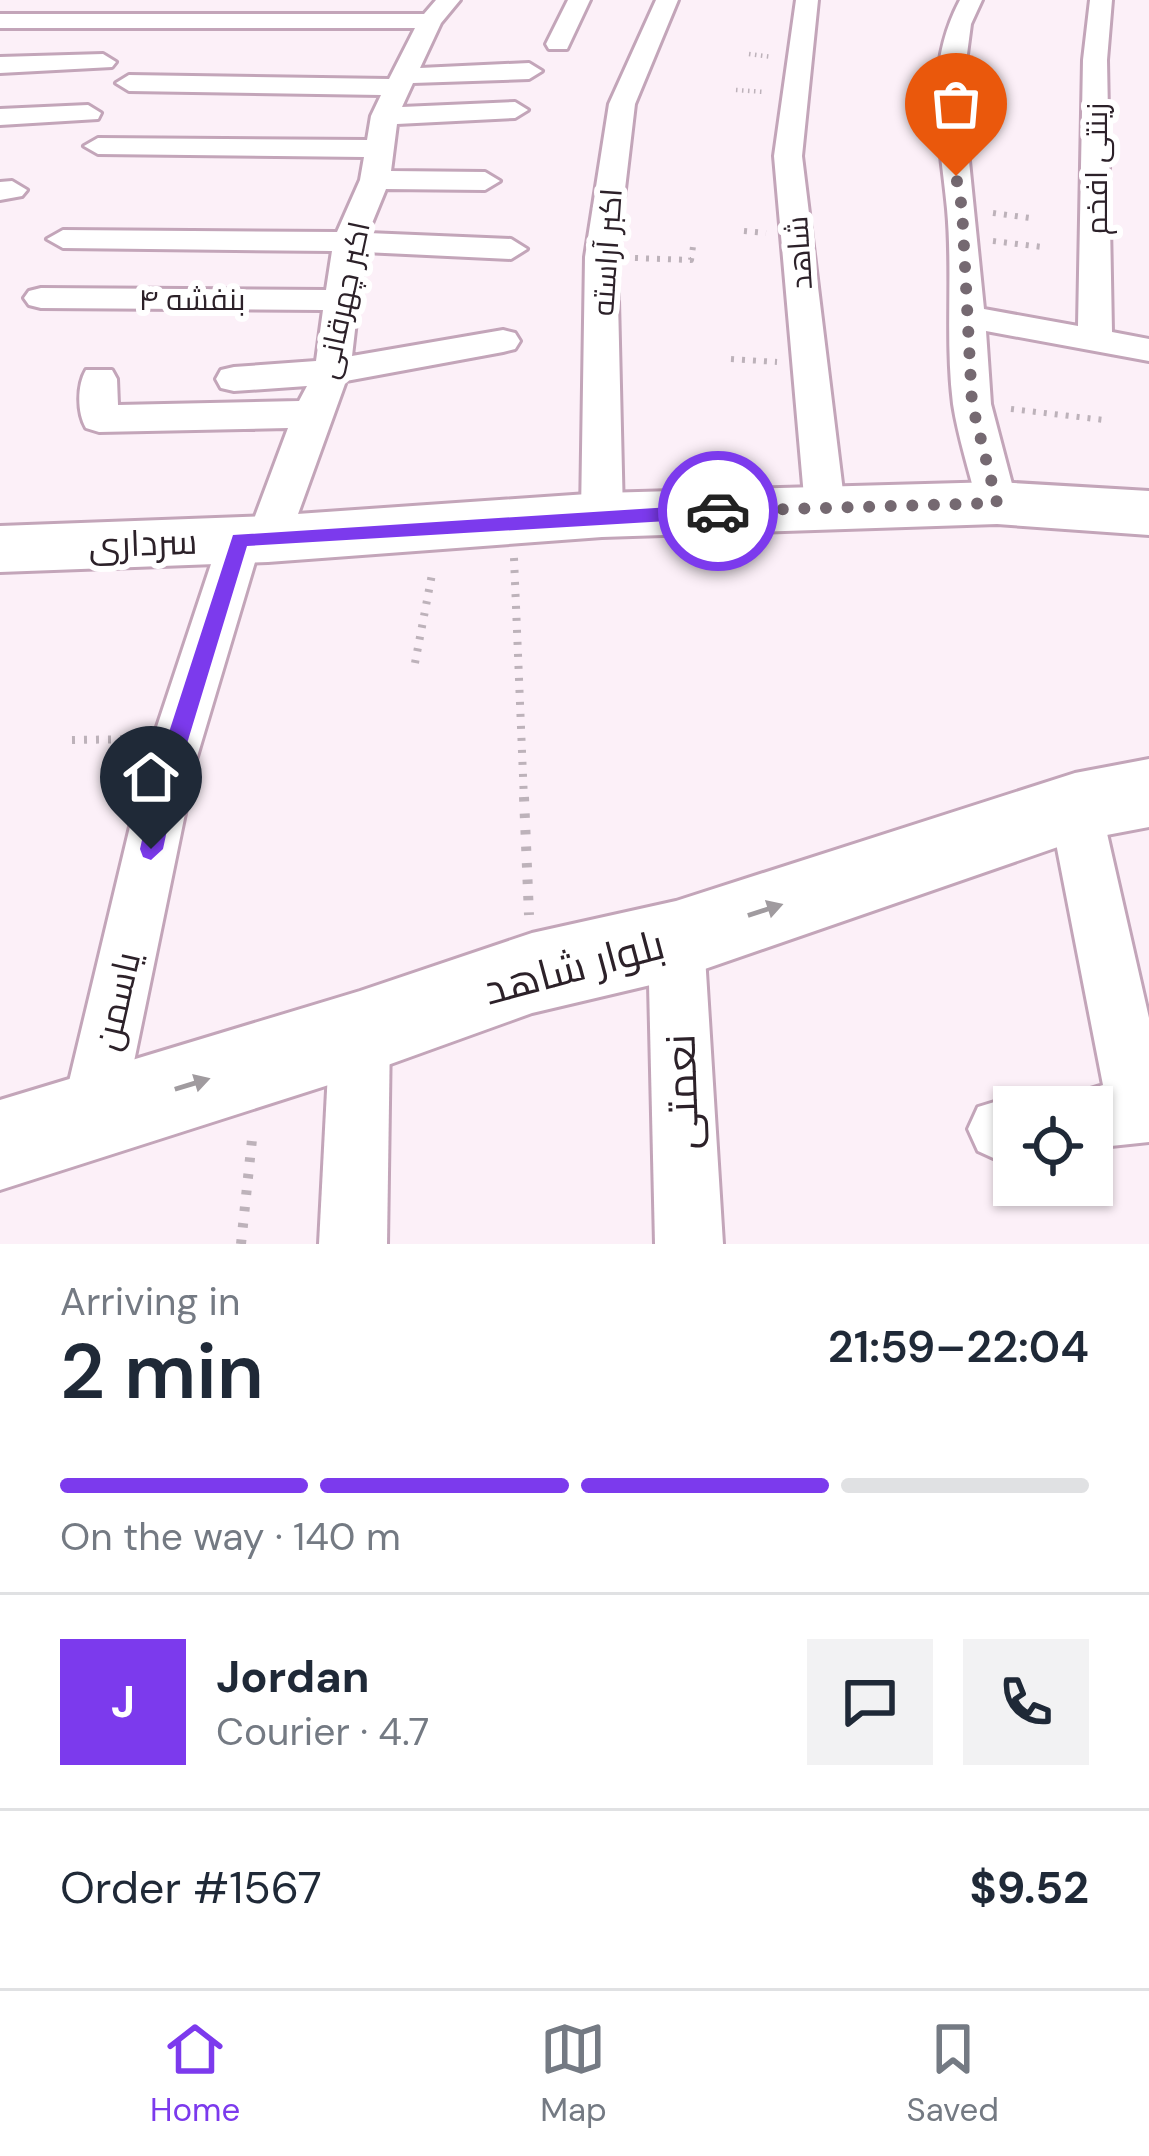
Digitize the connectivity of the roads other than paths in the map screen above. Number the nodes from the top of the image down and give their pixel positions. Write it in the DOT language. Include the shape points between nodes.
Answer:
graph roads {
  1 [pos="579,0"];
  2 [pos="668,0"];
  3 [pos="808,0"];
  4 [pos="971,0"];
  5 [pos="1101,0"];
  6 [pos="243,10"];
  7 [pos="440,11"];
  8 [pos="0,21"];
  9 [pos="558,44"];
  10 [pos="103,62"];
  11 [pos="0,65"];
  12 [pos="529,71"];
  13 [pos="129,83"];
  14 [pos="515,110"];
  15 [pos="88,113"];
  16 [pos="0,118"];
  17 [pos="387,122"];
  18 [pos="98,146"];
  19 [pos="485,181"];
  20 [pos="63,239"];
  21 [pos="349,242"];
  22 [pos="511,249"];
  23 [pos="41,298"];
  24 [pos="344,300"];
  25 [pos="969,317"];
  26 [pos="1096,339"];
  27 [pos="503,341"];
  28 [pos="1149,350"];
  29 [pos="332,372"];
  30 [pos="99,379"];
  31 [pos="234,380"];
  32 [pos="312,414"];
  33 [pos="997,503"];
  34 [pos="825,508"];
  35 [pos="1149,513"];
  36 [pos="602,515"];
  37 [pos="254,539"];
  38 [pos="0,549"];
  39 [pos="1112,800"];
  40 [pos="676,940"];
  41 [pos="361,1033"];
  42 [pos="1127,1113"];
  43 [pos="92,1115"];
  44 [pos="0,1144"];
  45 [pos="353,1244"];
  46 [pos="689,1244"];
  1 -- 9 [label="street"];
  2 -- 36 [label="street, اکبر آراسته" via="622,104 602,257"];
  3 -- 34 [label="street, شاهد" via="788,156"];
  4 -- 25 [label="street" via="959,24 949,92"];
  5 -- 26 [label="street, زینتی افخم"];
  6 -- 7 [label="street"];
  6 -- 8 [label="street"];
  7 -- 17 [label="street, اکبر چهرقانی"];
  10 -- 11 [label="street"];
  12 -- 17 [label="street"];
  13 -- 17 [label="street"];
  14 -- 17 [label="street"];
  15 -- 16 [label="street"];
  17 -- 18 [label="street"];
  17 -- 19 [label="street"];
  17 -- 21 [label="street, اکبر چهرقانی"];
  20 -- 21 [label="street"];
  21 -- 22 [label="street"];
  21 -- 24 [label="street, اکبر چهرقانی"];
  23 -- 24 [label="street, بنفشه ۴"];
  24 -- 29 [label="street, اکبر چهرقانی"];
  25 -- 26 [label="street"];
  25 -- 33 [label="street" via="972,404"];
  26 -- 28 [label="street"];
  27 -- 29 [label="street"];
  29 -- 31 [label="street"];
  29 -- 32 [label="street, اکبر چهرقانی"];
  30 -- 32 [label="street" via="99,419"];
  32 -- 37 [label="street, اکبر چهرقانی"];
  33 -- 34 [label="main road, سرداری"];
  33 -- 35 [label="main road, سرداری"];
  34 -- 36 [label="main road, سرداری"];
  36 -- 37 [label="main road, سرداری"];
  37 -- 38 [label="main road, سرداری"];
  37 -- 43 [label="street, یاسمن" via="178,738"];
  40 -- 39 [label="main road, بلوار شاهد, one-way"];
  39 -- 42 [label="street"];
  40 -- 41 [label="main road, بلوار شاهد" via="532,973"];
  40 -- 46 [label="street, نعمتی"];
  43 -- 41 [label="main road, بلوار شاهد, one-way"];
  41 -- 45 [label="street"];
  43 -- 44 [label="main road, بلوار شاهد"];
}
